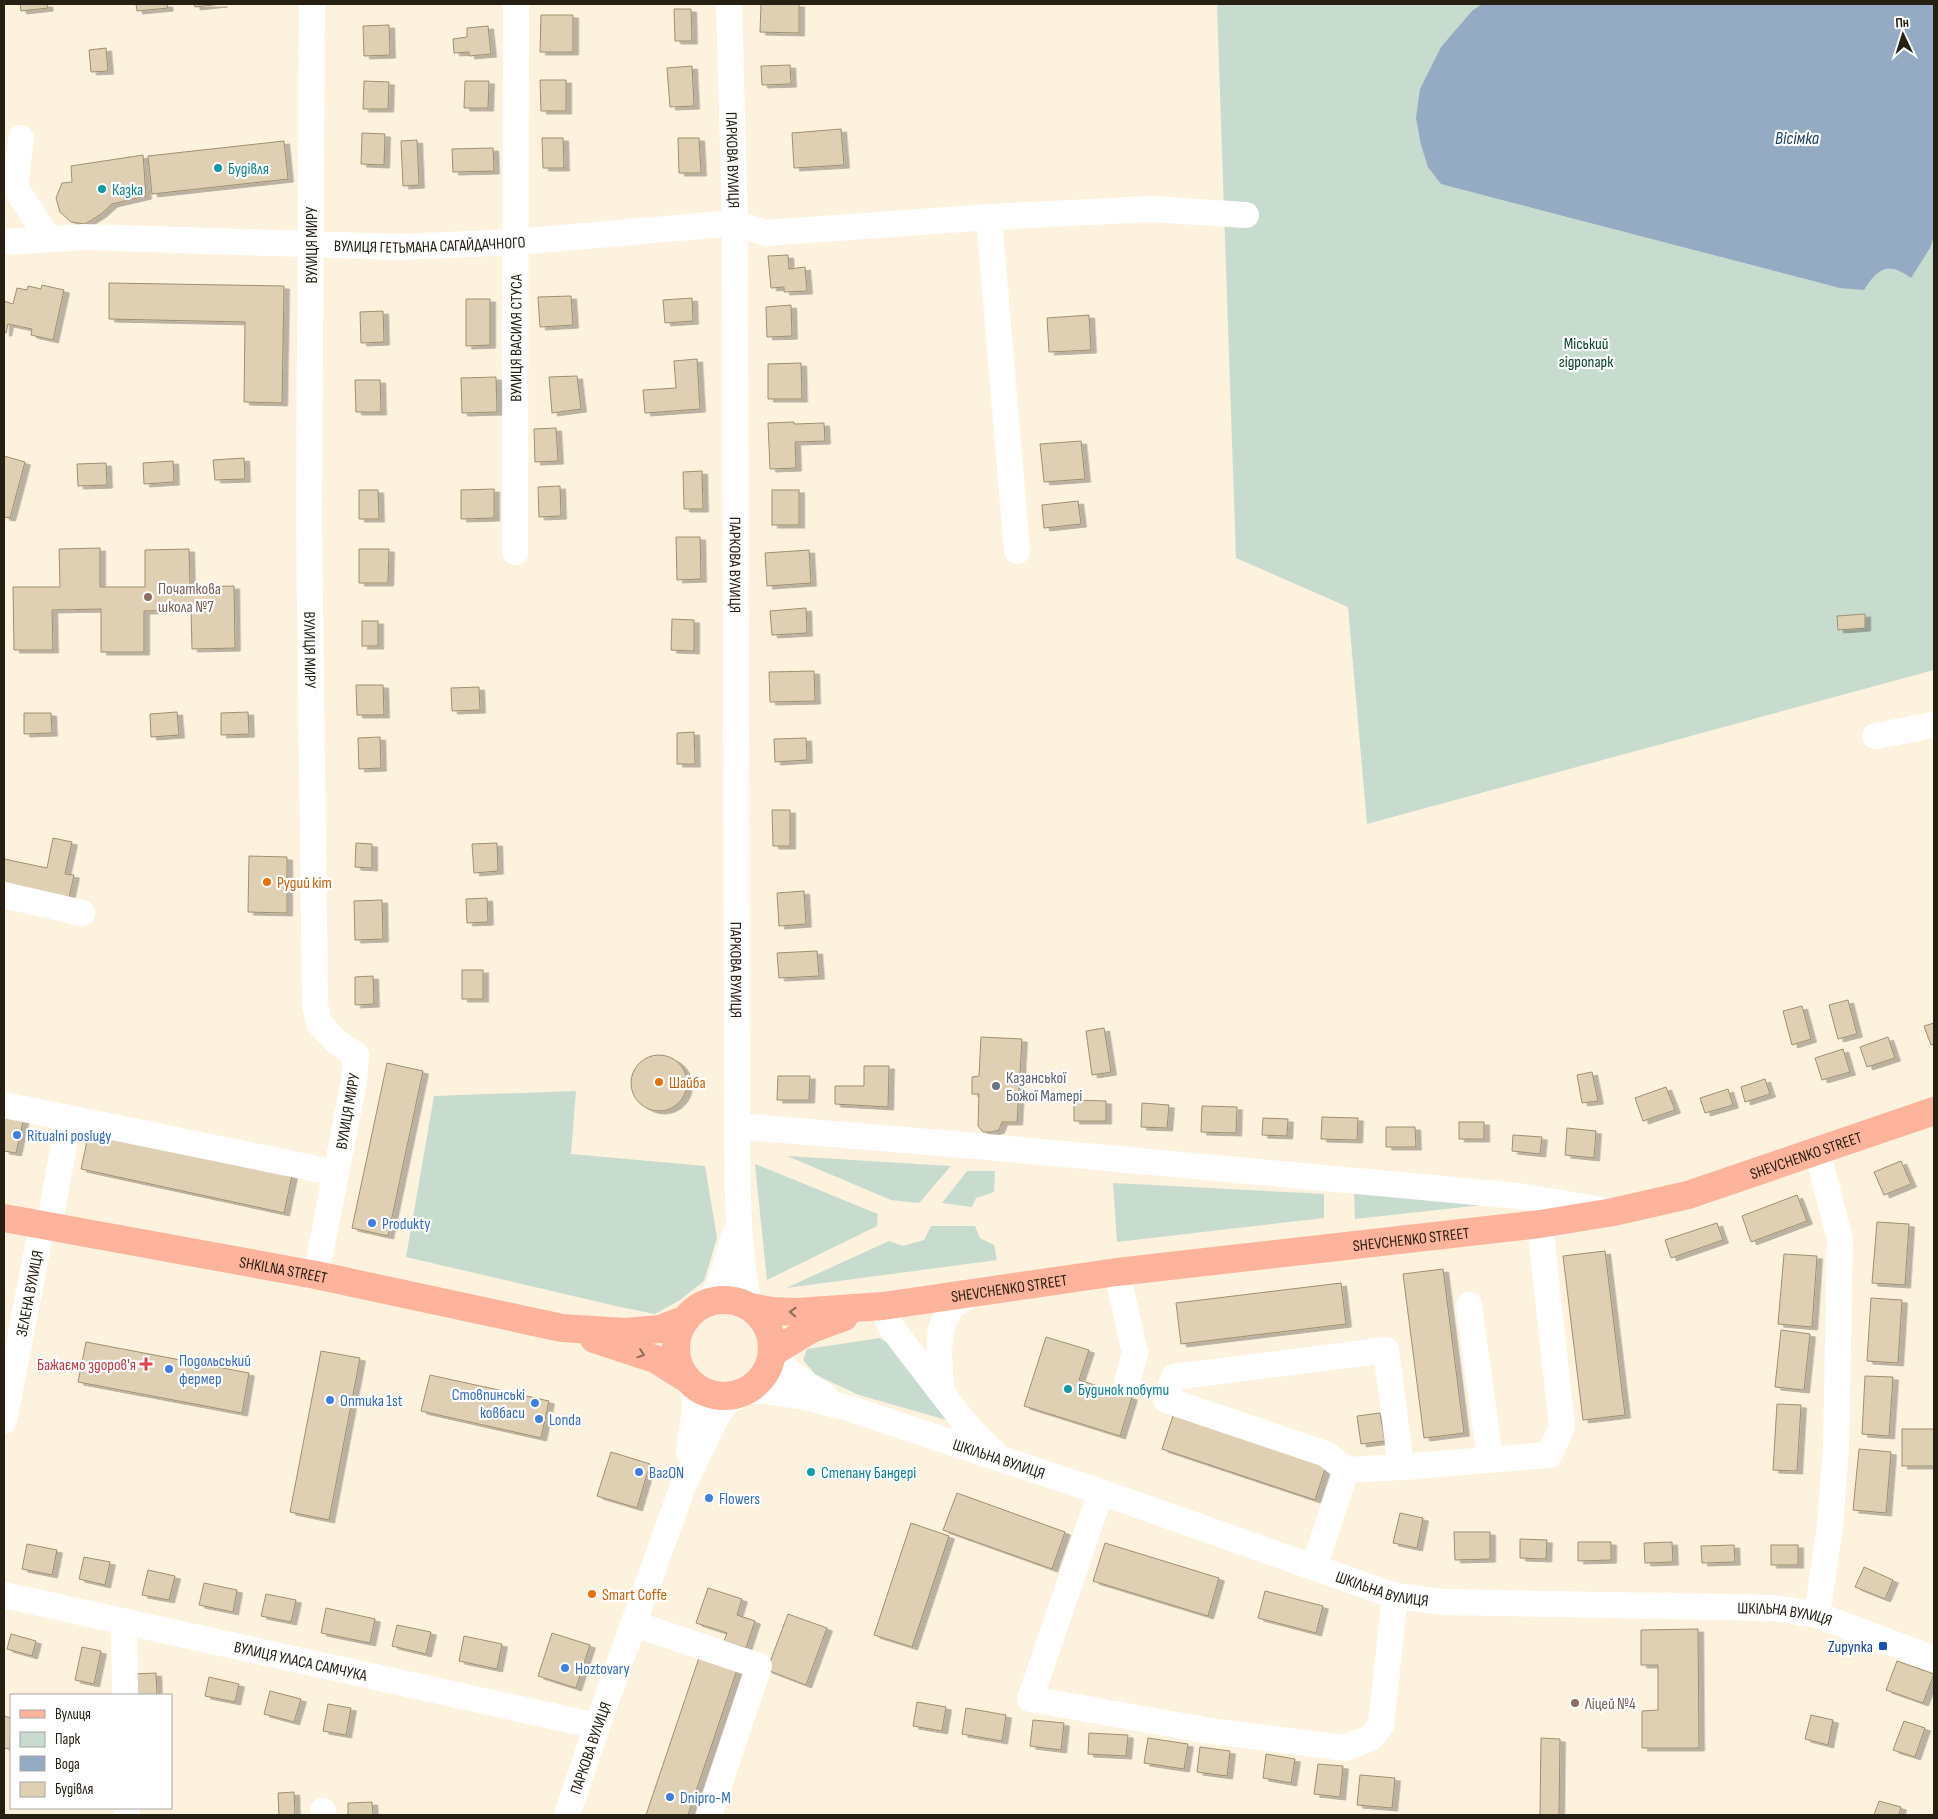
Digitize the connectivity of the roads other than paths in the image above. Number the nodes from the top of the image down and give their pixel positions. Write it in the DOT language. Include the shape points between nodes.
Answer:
graph roads {
  1 [pos="312,4"];
  2 [pos="516,4"];
  3 [pos="729,4"];
  4 [pos="21,138"];
  5 [pos="1246,215"];
  6 [pos="989,217"];
  7 [pos="735,223"];
  8 [pos="49,239"];
  9 [pos="4,242"];
  10 [pos="516,242"];
  11 [pos="311,244"];
  12 [pos="515,552"];
  13 [pos="1017,552"];
  14 [pos="1934,725"];
  15 [pos="1875,736"];
  16 [pos="4,895"];
  17 [pos="82,913"];
  18 [pos="4,1105"];
  19 [pos="1934,1111"];
  20 [pos="69,1118"];
  21 [pos="737,1126"];
  22 [pos="1817,1151"];
  23 [pos="336,1173"];
  24 [pos="1613,1212"];
  25 [pos="4,1218"];
  26 [pos="738,1218"];
  27 [pos="1540,1224"];
  28 [pos="45,1225"];
  29 [pos="1117,1272"];
  30 [pos="316,1274"];
  31 [pos="974,1292"];
  32 [pos="1469,1305"];
  33 [pos="750,1306"];
  34 [pos="880,1307"];
  35 [pos="694,1312"];
  36 [pos="562,1328"];
  37 [pos="772,1353"];
  38 [pos="687,1379"];
  39 [pos="1127,1383"];
  40 [pos="941,1390"];
  41 [pos="746,1392"];
  42 [pos="848,1408"];
  43 [pos="4,1421"];
  44 [pos="999,1458"];
  45 [pos="1490,1459"];
  46 [pos="1401,1467"];
  47 [pos="1346,1470"];
  48 [pos="684,1483"];
  49 [pos="1101,1492"];
  50 [pos="1314,1567"];
  51 [pos="4,1595"];
  52 [pos="1395,1596"];
  53 [pos="1817,1615"];
  54 [pos="124,1622"];
  55 [pos="635,1624"];
  56 [pos="1934,1660"];
  57 [pos="125,1694"];
  58 [pos="597,1726"];
  59 [pos="567,1815"];
  60 [pos="709,1815"];
  1 -- 11 [label="street, ВУЛИЦЯ МИРУ"];
  2 -- 10 [label="street, ВУЛИЦЯ ВАСИЛЯ СТУСА"];
  3 -- 7 [label="street, ПАРКОВА ВУЛИЦЯ"];
  4 -- 8 [label="street" via="15,187"];
  5 -- 6 [label="street" via="1151,209"];
  6 -- 7 [label="street" via="766,232"];
  6 -- 13 [label="street"];
  7 -- 10 [label="street, ВУЛИЦЯ ГЕТЬМАНА САГАЙДАЧНОГО"];
  7 -- 21 [label="street, ПАРКОВА ВУЛИЦЯ"];
  8 -- 9 [label="street, ВУЛИЦЯ ГЕТЬМАНА САГАЙДАЧНОГО"];
  8 -- 11 [label="street, ВУЛИЦЯ ГЕТЬМАНА САГАЙДАЧНОГО" via="84,237"];
  10 -- 11 [label="street, ВУЛИЦЯ ГЕТЬМАНА САГАЙДАЧНОГО" via="400,247"];
  10 -- 12 [label="street, ВУЛИЦЯ ВАСИЛЯ СТУСА"];
  11 -- 23 [label="street, ВУЛИЦЯ МИРУ" via="309,519 315,1004 319,1024 356,1056"];
  14 -- 15 [label="street"];
  16 -- 17 [label="street"];
  18 -- 20 [label="street"];
  19 -- 22 [label="main road, SHEVCHENKO STREET"];
  20 -- 23 [label="street"];
  20 -- 28 [label="street, ЗЕЛЕНА ВУЛИЦЯ"];
  21 -- 24 [label="street" via="1509,1195"];
  21 -- 26 [label="street, ПАРКОВА ВУЛИЦЯ"];
  22 -- 24 [label="main road, SHEVCHENKO STREET" via="1688,1195"];
  22 -- 53 [label="street" via="1840,1239 1836,1446 1830,1526"];
  23 -- 30 [label="street, ВУЛИЦЯ МИРУ"];
  24 -- 27 [label="main road, SHEVCHENKO STREET"];
  25 -- 28 [label="main road, SHKILNA STREET"];
  26 -- 33 [label="street" via="744,1283"];
  26 -- 35 [label="street" via="724,1275 715,1293"];
  27 -- 29 [label="main road, SHEVCHENKO STREET"];
  27 -- 45 [label="street" via="1562,1427 1549,1454"];
  28 -- 30 [label="main road, SHKILNA STREET"];
  28 -- 43 [label="street, ЗЕЛЕНА ВУЛИЦЯ"];
  29 -- 31 [label="main road, SHEVCHENKO STREET"];
  29 -- 39 [label="street" via="1135,1353"];
  30 -- 36 [label="main road, SHKILNA STREET"];
  31 -- 34 [label="main road, SHEVCHENKO STREET"];
  31 -- 40 [label="street" via="951,1306 941,1328"];
  32 -- 45 [label="street"];
  34 -- 33 [label="main road, SHEVCHENKO STREET, one-way" via="798,1312"];
  33 -- 35 [label="main road" via="721,1300"];
  33 -- 37 [label="main road" via="769,1328"];
  34 -- 37 [label="main road, SHEVCHENKO STREET" via="811,1329"];
  34 -- 40 [label="street" via="889,1324"];
  35 -- 36 [label="main road, SHKILNA STREET" via="660,1329 626,1332"];
  35 -- 38 [label="main road" via="680,1328 676,1349 677,1360"];
  36 -- 38 [label="main road, SHKILNA STREET, one-way" via="655,1359"];
  37 -- 41 [label="main road" via="763,1377"];
  37 -- 42 [label="street" via="790,1373"];
  38 -- 41 [label="main road" via="710,1394 728,1396"];
  38 -- 48 [label="street, ПАРКОВА ВУЛИЦЯ" via="694,1393 695,1410"];
  40 -- 44 [label="street" via="968,1427"];
  41 -- 42 [label="street" via="764,1391 804,1397"];
  41 -- 48 [label="street, ПАРКОВА ВУЛИЦЯ" via="727,1402 718,1414"];
  42 -- 44 [label="street, ШКІЛЬНА ВУЛИЦЯ"];
  44 -- 49 [label="street, ШКІЛЬНА ВУЛИЦЯ"];
  45 -- 46 [label="street"];
  46 -- 47 [label="street"];
  46 -- 47 [label="street" via="1386,1350 1174,1377 1166,1400 1326,1454"];
  47 -- 50 [label="street"];
  48 -- 55 [label="street, ПАРКОВА ВУЛИЦЯ"];
  49 -- 50 [label="street, ШКІЛЬНА ВУЛИЦЯ"];
  49 -- 52 [label="street" via="1030,1699 1211,1732 1346,1748 1371,1738 1381,1725"];
  50 -- 52 [label="street, ШКІЛЬНА ВУЛИЦЯ"];
  51 -- 54 [label="street, ВУЛИЦЯ УЛАСА САМЧУКА"];
  52 -- 53 [label="street, ШКІЛЬНА ВУЛИЦЯ" via="1444,1602 1775,1608"];
  53 -- 56 [label="street, ШКІЛЬНА ВУЛИЦЯ"];
  54 -- 57 [label="street"];
  54 -- 58 [label="street, ВУЛИЦЯ УЛАСА САМЧУКА"];
  55 -- 58 [label="street, ПАРКОВА ВУЛИЦЯ"];
  55 -- 60 [label="street" via="759,1666"];
  58 -- 59 [label="street, ПАРКОВА ВУЛИЦЯ"];
}
